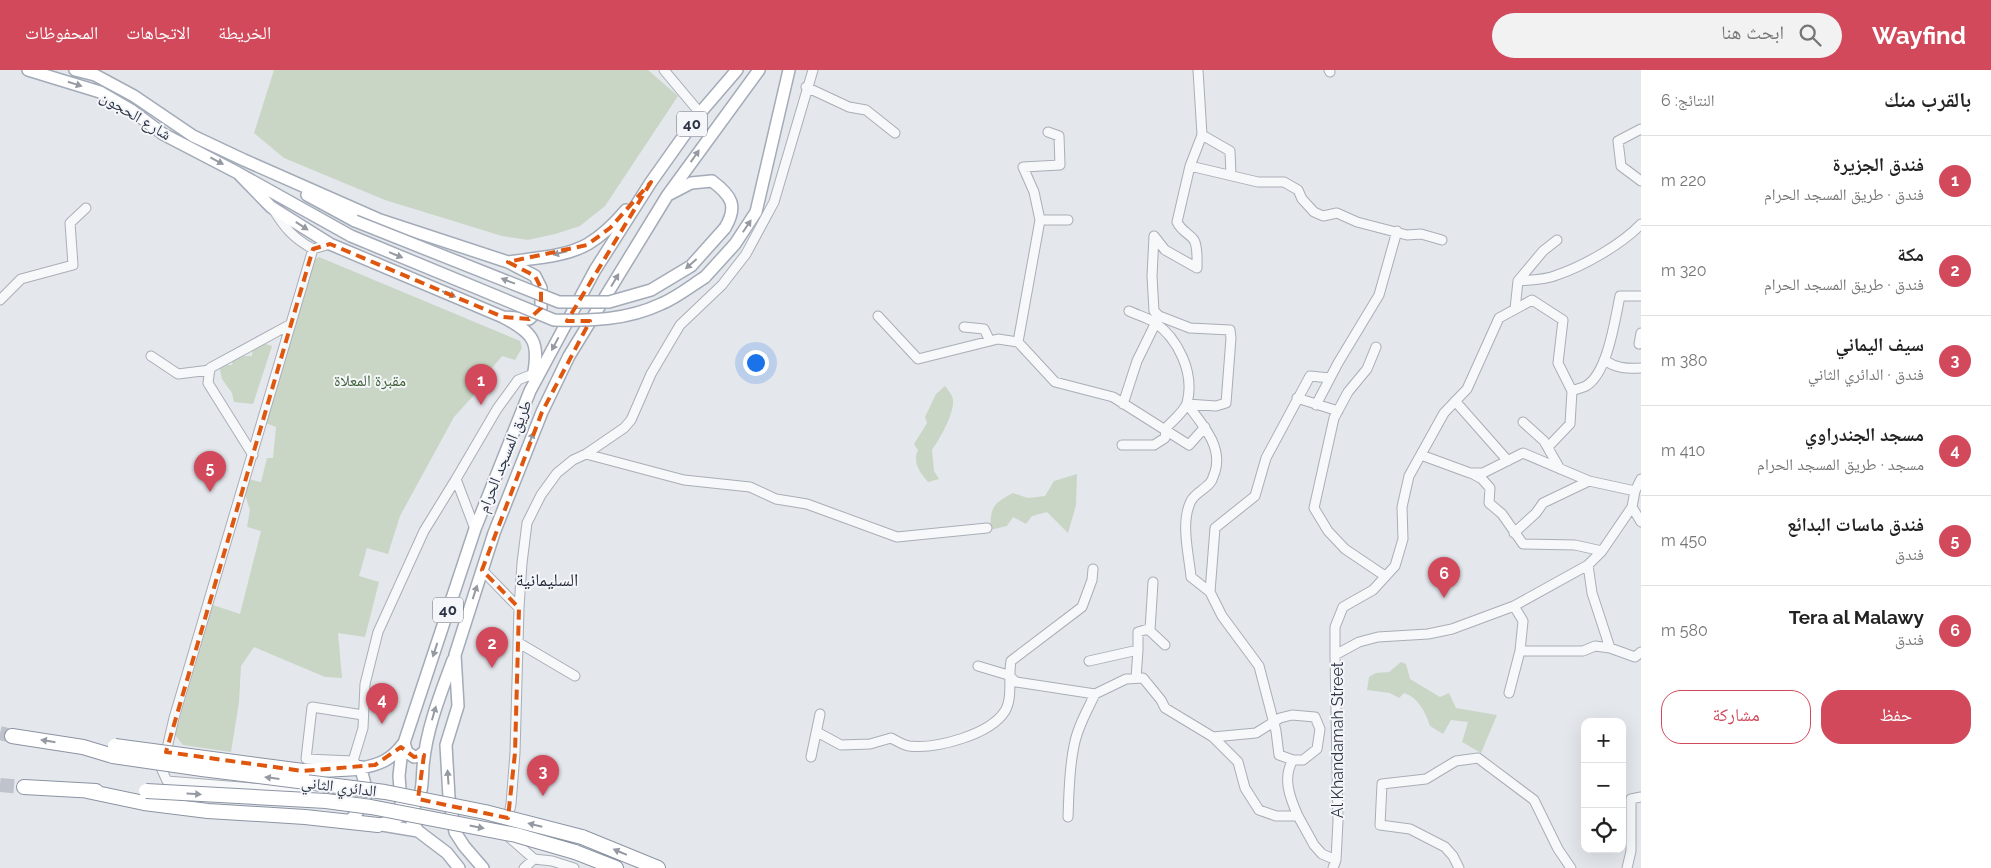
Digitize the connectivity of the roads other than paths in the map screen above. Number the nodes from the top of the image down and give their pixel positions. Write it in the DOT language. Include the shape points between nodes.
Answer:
graph roads {
  1 [pos="28,70"];
  2 [pos="664,70"];
  3 [pos="737,70"];
  4 [pos="758,70"];
  5 [pos="789,70"];
  6 [pos="813,70"];
  7 [pos="1198,70"];
  8 [pos="81,71"];
  9 [pos="806,88"];
  10 [pos="700,112"];
  11 [pos="1641,129"];
  12 [pos="1048,132"];
  13 [pos="896,133"];
  14 [pos="1202,135"];
  15 [pos="244,160"];
  16 [pos="1190,166"];
  17 [pos="238,173"];
  18 [pos="1231,175"];
  19 [pos="1641,181"];
  20 [pos="651,182"];
  21 [pos="667,196"];
  22 [pos="272,207"];
  23 [pos="86,208"];
  24 [pos="1040,220"];
  25 [pos="1068,220"];
  26 [pos="1641,224"];
  27 [pos="1397,231"];
  28 [pos="1442,240"];
  29 [pos="1557,240"];
  30 [pos="330,244"];
  31 [pos="313,249"];
  32 [pos="508,262"];
  33 [pos="1518,281"];
  34 [pos="1641,296"];
  35 [pos="0,300"];
  36 [pos="1515,309"];
  37 [pos="1129,311"];
  38 [pos="878,316"];
  39 [pos="503,317"];
  40 [pos="1157,320"];
  41 [pos="291,324"];
  42 [pos="964,327"];
  43 [pos="1641,333"];
  44 [pos="990,341"];
  45 [pos="1018,342"];
  46 [pos="1639,344"];
  47 [pos="1376,347"];
  48 [pos="151,356"];
  49 [pos="1604,360"];
  50 [pos="1641,368"];
  51 [pos="210,370"];
  52 [pos="533,374"];
  53 [pos="1330,378"];
  54 [pos="530,391"];
  55 [pos="1572,391"];
  56 [pos="1298,398"];
  57 [pos="1456,401"];
  58 [pos="1123,404"];
  59 [pos="1187,404"];
  60 [pos="1316,405"];
  61 [pos="1338,411"];
  62 [pos="1523,422"];
  63 [pos="1205,427"];
  64 [pos="1165,430"];
  65 [pos="1122,445"];
  66 [pos="1548,447"];
  67 [pos="586,454"];
  68 [pos="253,455"];
  69 [pos="1421,455"];
  70 [pos="1508,460"];
  71 [pos="1560,469"];
  72 [pos="1470,473"];
  73 [pos="456,478"];
  74 [pos="1641,479"];
  75 [pos="1589,481"];
  76 [pos="1635,491"];
  77 [pos="1632,507"];
  78 [pos="1641,522"];
  79 [pos="987,528"];
  80 [pos="475,529"];
  81 [pos="1514,533"];
  82 [pos="1602,551"];
  83 [pos="1588,565"];
  84 [pos="1093,569"];
  85 [pos="482,570"];
  86 [pos="1385,576"];
  87 [pos="1153,582"];
  88 [pos="1210,592"];
  89 [pos="1514,606"];
  90 [pos="519,608"];
  91 [pos="1150,630"];
  92 [pos="519,643"];
  93 [pos="1165,645"];
  94 [pos="1610,648"];
  95 [pos="1138,650"];
  96 [pos="1520,652"];
  97 [pos="455,655"];
  98 [pos="1335,655"];
  99 [pos="1639,657"];
  100 [pos="1090,661"];
  101 [pos="978,666"];
  102 [pos="1008,675"];
  103 [pos="575,676"];
  104 [pos="1136,678"];
  105 [pos="1509,693"];
  106 [pos="1095,694"];
  107 [pos="820,714"];
  108 [pos="364,715"];
  109 [pos="1274,723"];
  110 [pos="817,732"];
  111 [pos="12,736"];
  112 [pos="1212,737"];
  113 [pos="404,743"];
  114 [pos="114,751"];
  115 [pos="425,751"];
  116 [pos="811,757"];
  117 [pos="1293,760"];
  118 [pos="357,764"];
  119 [pos="24,786"];
  120 [pos="365,796"];
  121 [pos="145,797"];
  122 [pos="1641,797"];
  123 [pos="406,811"];
  124 [pos="1298,816"];
  125 [pos="1068,817"];
  126 [pos="348,822"];
  127 [pos="378,825"];
  128 [pos="418,830"];
  129 [pos="534,859"];
  130 [pos="1335,864"];
  131 [pos="459,868"];
  132 [pos="483,868"];
  133 [pos="524,868"];
  134 [pos="574,868"];
  135 [pos="616,868"];
  136 [pos="658,868"];
  137 [pos="1459,868"];
  138 [pos="1571,868"];
  139 [pos="1627,868"];
  1 -- 17 [label="main road, شارع الحجون, one-way" via="100,92 163,134"];
  2 -- 10 [label="street"];
  3 -- 10 [label="main road, طريق المسجد الحرام / 40"];
  21 -- 4 [label="main road, طريق المسجد الحرام, one-way"];
  17 -- 5 [label="main road, شارع الحجون, one-way, bridge" via="351,236 554,320 588,321 628,316 662,304 705,277 735,244 756,212"];
  6 -- 9 [label="street"];
  7 -- 14 [label="street"];
  8 -- 15 [label="main road, شارع الحجون" via="103,79 193,136"];
  9 -- 13 [label="street" via="849,107 866,110"];
  9 -- 67 [label="street" via="774,202 746,254 722,285 680,326 651,374 631,420"];
  10 -- 20 [label="main road, طريق المسجد الحرام / 40"];
  11 -- 19 [label="street" via="1618,141 1622,166"];
  12 -- 24 [label="street" via="1059,136 1060,165 1024,167"];
  14 -- 16 [label="street"];
  14 -- 18 [label="street" via="1230,151"];
  21 -- 15 [label="main road, one-way, bridge" via="691,183 712,181 725,191 733,206 731,217 691,266 651,290 609,302 559,302 355,221"];
  15 -- 32 [label="main road" via="380,220"];
  16 -- 18 [label="street"];
  16 -- 40 [label="street" via="1177,222 1181,230 1194,240 1197,268 1165,250 1154,236 1152,276"];
  17 -- 22 [label="main road"];
  18 -- 27 [label="street" via="1258,182 1284,182 1298,190 1314,212 1323,216 1337,213 1357,222"];
  20 -- 32 [label="main road, one-way" via="610,228 587,244 560,254"];
  20 -- 54 [label="main road, طريق المسجد الحرام / 40, one-way" via="594,270"];
  85 -- 21 [label="main road, طريق المسجد الحرام, one-way" via="538,421 569,356"];
  22 -- 30 [label="main road, one-way"];
  22 -- 31 [label="street" via="286,230"];
  23 -- 35 [label="street" via="70,223 73,265 21,279"];
  24 -- 25 [label="street"];
  24 -- 45 [label="street"];
  26 -- 33 [label="street" via="1623,241 1556,276"];
  27 -- 28 [label="street" via="1407,236 1421,234"];
  27 -- 53 [label="street" via="1379,295"];
  29 -- 33 [label="street" via="1543,251"];
  30 -- 31 [label="street"];
  30 -- 39 [label="main road, one-way"];
  31 -- 41 [label="street"];
  32 -- 39 [label="main road" via="534,276 541,288 541,308 529,320"];
  33 -- 36 [label="street"];
  34 -- 49 [label="street" via="1620,296"];
  36 -- 55 [label="street" via="1532,300 1563,320 1558,363"];
  36 -- 57 [label="street" via="1499,318 1467,389"];
  37 -- 40 [label="street"];
  38 -- 44 [label="street" via="918,359"];
  39 -- 52 [label="main road" via="522,326 532,337 536,360"];
  40 -- 58 [label="street" via="1137,361"];
  40 -- 59 [label="street" via="1185,362"];
  40 -- 59 [label="street" via="1190,328 1230,330 1226,403 1216,406"];
  41 -- 51 [label="street"];
  41 -- 68 [label="street"];
  42 -- 44 [label="street" via="984,329"];
  43 -- 46 [label="street"];
  44 -- 45 [label="street"];
  45 -- 58 [label="street" via="1055,382 1113,397"];
  47 -- 61 [label="street" via="1367,369 1348,392"];
  48 -- 51 [label="street" via="178,374"];
  49 -- 50 [label="street" via="1626,369"];
  49 -- 55 [label="street" via="1588,385"];
  51 -- 68 [label="street" via="208,383"];
  52 -- 54 [label="main road"];
  52 -- 73 [label="street" via="518,380"];
  53 -- 56 [label="street" via="1310,376"];
  53 -- 60 [label="street"];
  54 -- 80 [label="main road, طريق المسجد الحرام / 40"];
  55 -- 66 [label="street" via="1570,424"];
  56 -- 60 [label="street"];
  56 -- 88 [label="street" via="1266,458 1255,496 1215,528"];
  57 -- 69 [label="street" via="1444,413"];
  57 -- 70 [label="street"];
  58 -- 64 [label="street"];
  59 -- 63 [label="street"];
  59 -- 64 [label="street"];
  60 -- 61 [label="street"];
  61 -- 86 [label="street" via="1314,508 1328,532 1345,549"];
  62 -- 66 [label="street"];
  63 -- 64 [label="street" via="1189,445"];
  63 -- 88 [label="street" via="1216,446 1216,467 1212,482 1191,500 1185,537 1191,578"];
  64 -- 65 [label="street" via="1165,438 1154,445"];
  66 -- 71 [label="street"];
  67 -- 79 [label="street" via="684,480 750,487 776,499 808,504 897,538"];
  67 -- 90 [label="street" via="557,472 541,495 528,523"];
  68 -- 120 [label="street" via="174,718 162,770 167,781"];
  69 -- 72 [label="street"];
  69 -- 86 [label="street" via="1409,476 1402,506 1403,539 1395,566"];
  70 -- 71 [label="street" via="1523,453"];
  70 -- 72 [label="street" via="1483,473"];
  71 -- 75 [label="street"];
  72 -- 81 [label="street" via="1490,488 1489,504 1502,514"];
  73 -- 80 [label="street"];
  73 -- 108 [label="street" via="424,531 378,632 365,684"];
  74 -- 76 [label="street, Al Khandamah Street"];
  75 -- 76 [label="street"];
  75 -- 81 [label="street" via="1543,504"];
  76 -- 77 [label="street, Al Khandamah Street"];
  77 -- 78 [label="street"];
  77 -- 82 [label="street, Al Khandamah Street"];
  80 -- 113 [label="main road, طريق المسجد الحرام / 40, one-way"];
  81 -- 82 [label="street" via="1523,544 1575,545"];
  82 -- 83 [label="street, Al Khandamah Street"];
  83 -- 89 [label="street, Al Khandamah Street"];
  83 -- 94 [label="street" via="1592,593"];
  84 -- 102 [label="street" via="1082,607 1011,662"];
  85 -- 90 [label="street"];
  97 -- 85 [label="main road, طريق المسجد الحرام, one-way"];
  86 -- 98 [label="street" via="1373,590 1343,607 1334,627"];
  87 -- 91 [label="street"];
  88 -- 109 [label="street" via="1222,616 1259,666"];
  89 -- 96 [label="street" via="1524,621"];
  89 -- 98 [label="street, Al Khandamah Street" via="1452,629 1359,642"];
  90 -- 92 [label="street"];
  91 -- 93 [label="street"];
  91 -- 95 [label="street" via="1138,632"];
  92 -- 103 [label="street"];
  92 -- 129 [label="street" via="515,754 506,828 510,838"];
  94 -- 96 [label="street" via="1595,646 1583,652"];
  94 -- 99 [label="street"];
  95 -- 100 [label="street"];
  95 -- 104 [label="street"];
  96 -- 105 [label="street"];
  115 -- 97 [label="main road, one-way" via="434,712"];
  132 -- 97 [label="main road, طريق المسجد الحرام, one-way" via="455,832 449,796 446,745 458,706"];
  98 -- 130 [label="street, Al Khandamah Street" via="1338,821"];
  101 -- 102 [label="street"];
  102 -- 106 [label="street" via="1016,682"];
  102 -- 110 [label="street" via="1010,692 1006,710 991,726 966,736 934,745 907,746 891,738 870,744 841,745"];
  104 -- 106 [label="street" via="1126,679"];
  104 -- 112 [label="street" via="1143,678 1164,708"];
  106 -- 125 [label="street" via="1074,744"];
  107 -- 110 [label="street"];
  108 -- 118 [label="street"];
  108 -- 118 [label="street" via="312,708 306,758"];
  109 -- 112 [label="street" via="1256,733"];
  109 -- 117 [label="street" via="1279,755"];
  109 -- 117 [label="street" via="1292,715 1315,716 1320,729 1317,749 1303,760"];
  110 -- 116 [label="street"];
  114 -- 111 [label="highway, الدائري الثاني, one-way"];
  112 -- 124 [label="street" via="1238,762 1245,788 1259,810 1276,816"];
  113 -- 115 [label="main road" via="407,752 414,757"];
  113 -- 118 [label="main road" via="386,761"];
  113 -- 123 [label="main road, طريق المسجد الحرام / 40" via="399,776 400,802"];
  114 -- 118 [label="highway, bridge" via="303,771"];
  136 -- 114 [label="highway, الدائري الثاني, one-way, bridge" via="582,837 485,812 385,792 202,769"];
  115 -- 123 [label="main road" via="421,791 415,805"];
  117 -- 124 [label="street" via="1287,780 1290,799"];
  118 -- 120 [label="main road" via="366,782"];
  119 -- 121 [label="highway, الدائري الثاني"];
  120 -- 126 [label="main road" via="360,811"];
  121 -- 126 [label="highway" via="208,811"];
  121 -- 135 [label="highway, الدائري الثاني, one-way, bridge" via="326,801 371,807 516,835"];
  122 -- 139 [label="street" via="1631,799 1631,851"];
  123 -- 127 [label="main road"];
  123 -- 128 [label="main road, طريق المسجد الحرام / 40"];
  124 -- 130 [label="street" via="1314,845"];
  126 -- 127 [label="highway"];
  127 -- 128 [label="main road"];
  128 -- 131 [label="main road, طريق المسجد الحرام" via="447,853"];
  129 -- 133 [label="street"];
  129 -- 134 [label="street"];
  137 -- 138 [label="street" via="1445,847 1410,829 1380,825 1382,784 1426,779 1456,761 1478,758 1534,800"];
}
